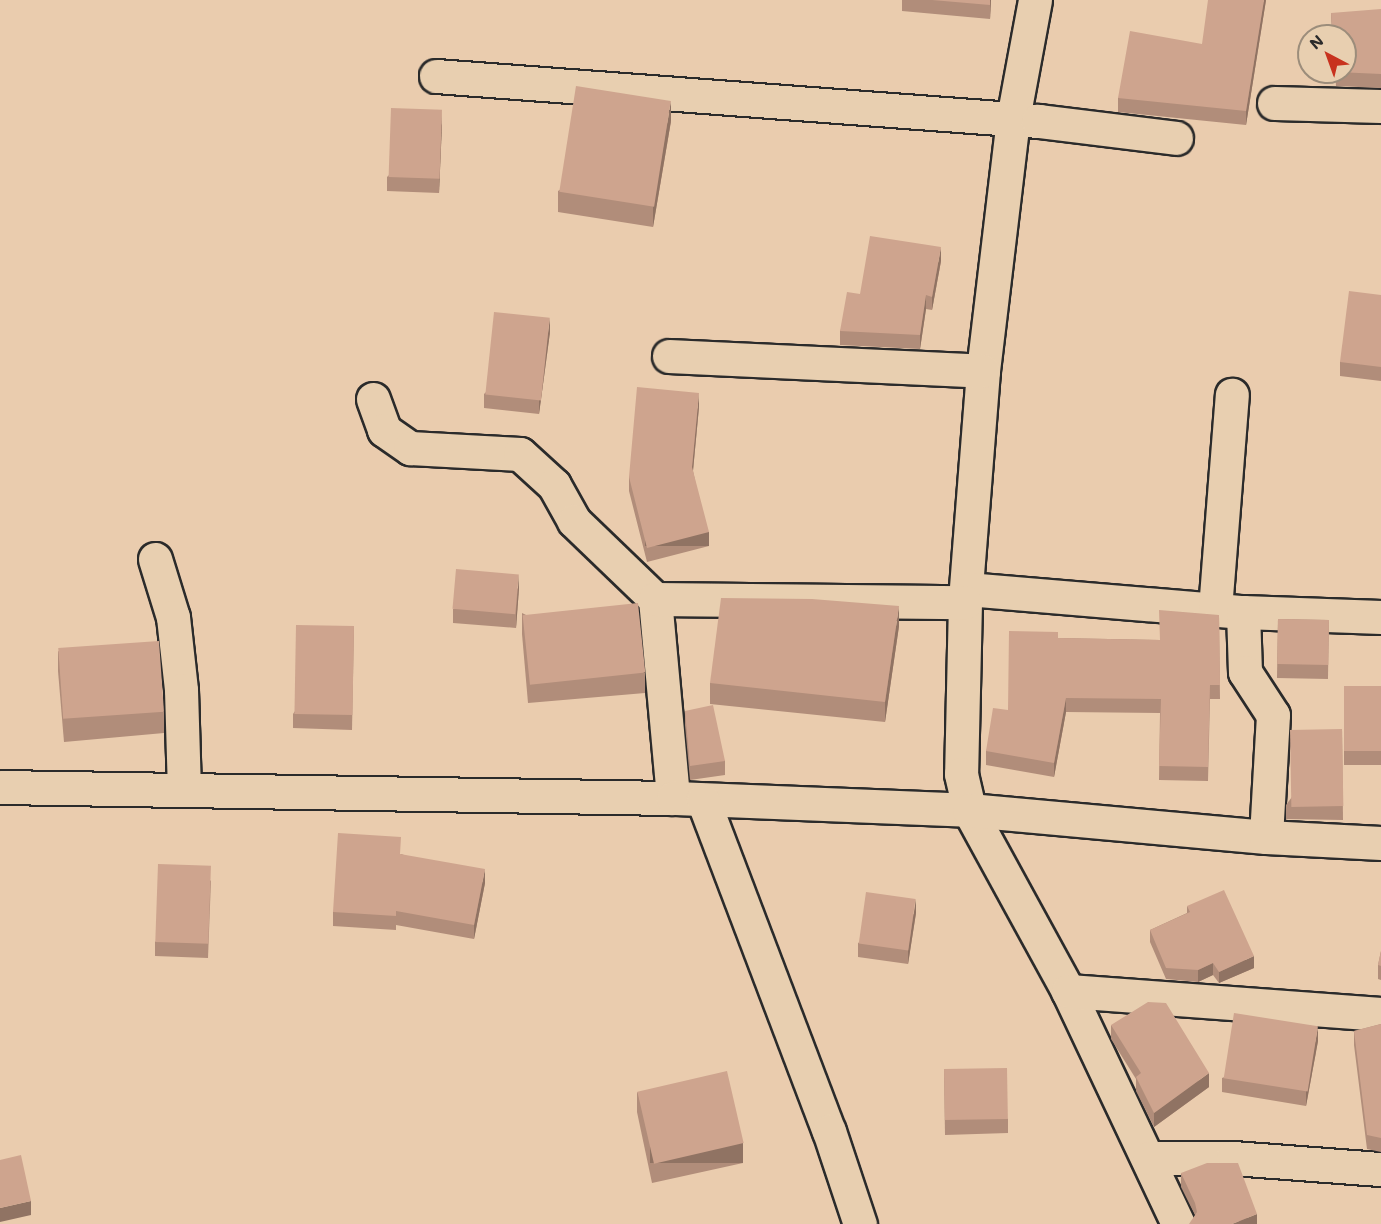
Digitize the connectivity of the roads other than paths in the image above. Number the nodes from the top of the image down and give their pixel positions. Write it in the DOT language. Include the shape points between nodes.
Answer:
graph roads {
  1 [pos="1035,0"];
  2 [pos="436,76"];
  3 [pos="1274,103"];
  4 [pos="1381,106"];
  5 [pos="1013,119"];
  6 [pos="1176,138"];
  7 [pos="669,356"];
  8 [pos="983,371"];
  9 [pos="1232,395"];
  10 [pos="373,399"];
  11 [pos="155,559"];
  12 [pos="966,596"];
  13 [pos="655,599"];
  14 [pos="1229,611"];
  15 [pos="1381,617"];
  16 [pos="0,787"];
  17 [pos="184,789"];
  18 [pos="688,799"];
  19 [pos="969,810"];
  20 [pos="1266,837"];
  21 [pos="1381,843"];
  22 [pos="1068,991"];
  23 [pos="1381,1014"];
  24 [pos="1149,1158"];
  25 [pos="1381,1169"];
  26 [pos="860,1224"];
  27 [pos="1178,1224"];
  1 -- 5 [label="street"];
  2 -- 5 [label="street"];
  3 -- 4 [label="street"];
  5 -- 6 [label="street"];
  5 -- 8 [label="street"];
  7 -- 8 [label="street"];
  8 -- 12 [label="street"];
  9 -- 14 [label="street"];
  10 -- 13 [label="street" via="384,430 410,448 520,454 554,486 574,521"];
  11 -- 17 [label="street" via="173,617 181,690"];
  12 -- 13 [label="street"];
  12 -- 14 [label="street"];
  12 -- 19 [label="street" via="959,751"];
  13 -- 18 [label="street"];
  14 -- 15 [label="street"];
  14 -- 20 [label="street" via="1245,672 1273,715"];
  16 -- 17 [label="street"];
  17 -- 18 [label="street"];
  18 -- 19 [label="street"];
  18 -- 26 [label="street" via="829,1131"];
  19 -- 20 [label="street"];
  19 -- 22 [label="street"];
  20 -- 21 [label="street"];
  22 -- 23 [label="street"];
  22 -- 24 [label="street"];
  24 -- 25 [label="street" via="1233,1158"];
  24 -- 27 [label="street"];
}
